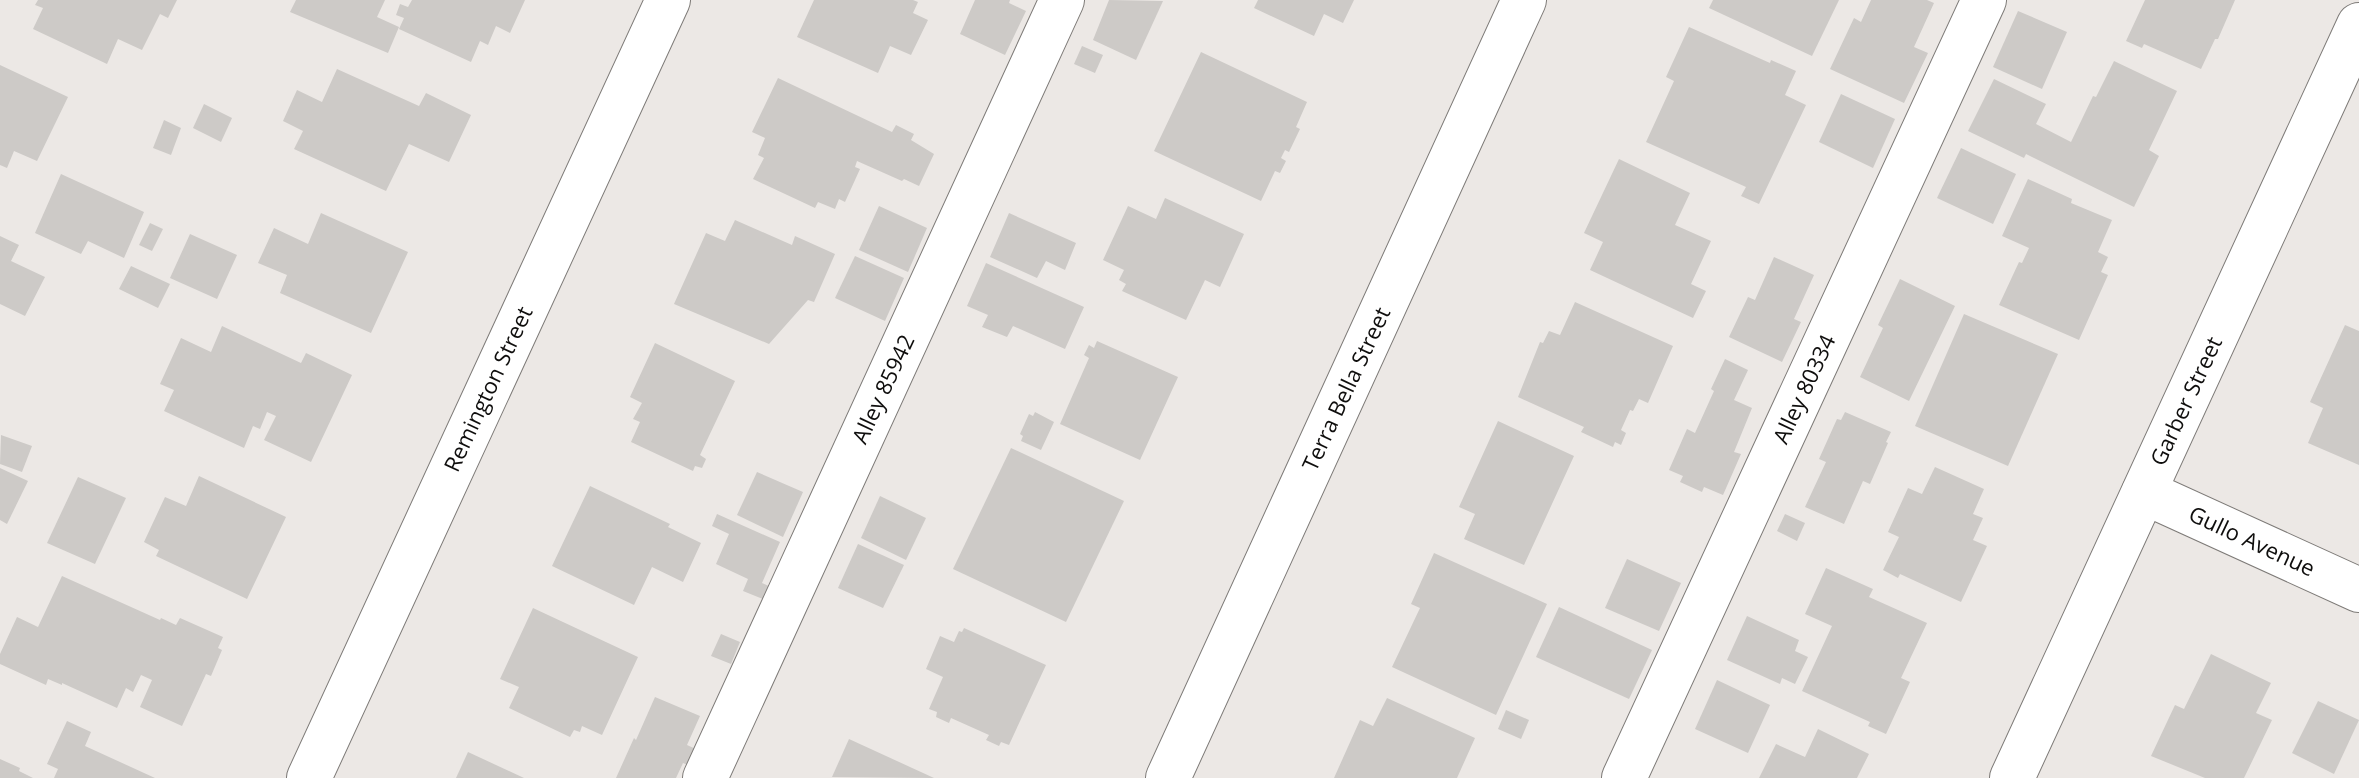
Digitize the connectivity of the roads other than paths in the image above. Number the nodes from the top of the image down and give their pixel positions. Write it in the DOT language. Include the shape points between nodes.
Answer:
graph roads {
  1 [pos="668,0"];
  2 [pos="1062,0"];
  3 [pos="1524,0"];
  4 [pos="1984,0"];
  5 [pos="2359,25"];
  6 [pos="2144,492"];
  7 [pos="2359,590"];
  8 [pos="309,778"];
  9 [pos="705,778"];
  10 [pos="1168,778"];
  11 [pos="1624,778"];
  12 [pos="2012,778"];
  1 -- 8 [label="street, Remington Street"];
  2 -- 9 [label="street, Alley 85942"];
  3 -- 10 [label="street, Terra Bella Street"];
  4 -- 11 [label="street, Alley 80334"];
  5 -- 6 [label="street, Garber Street"];
  6 -- 7 [label="street, Gullo Avenue"];
  6 -- 12 [label="street, Garber Street"];
}
